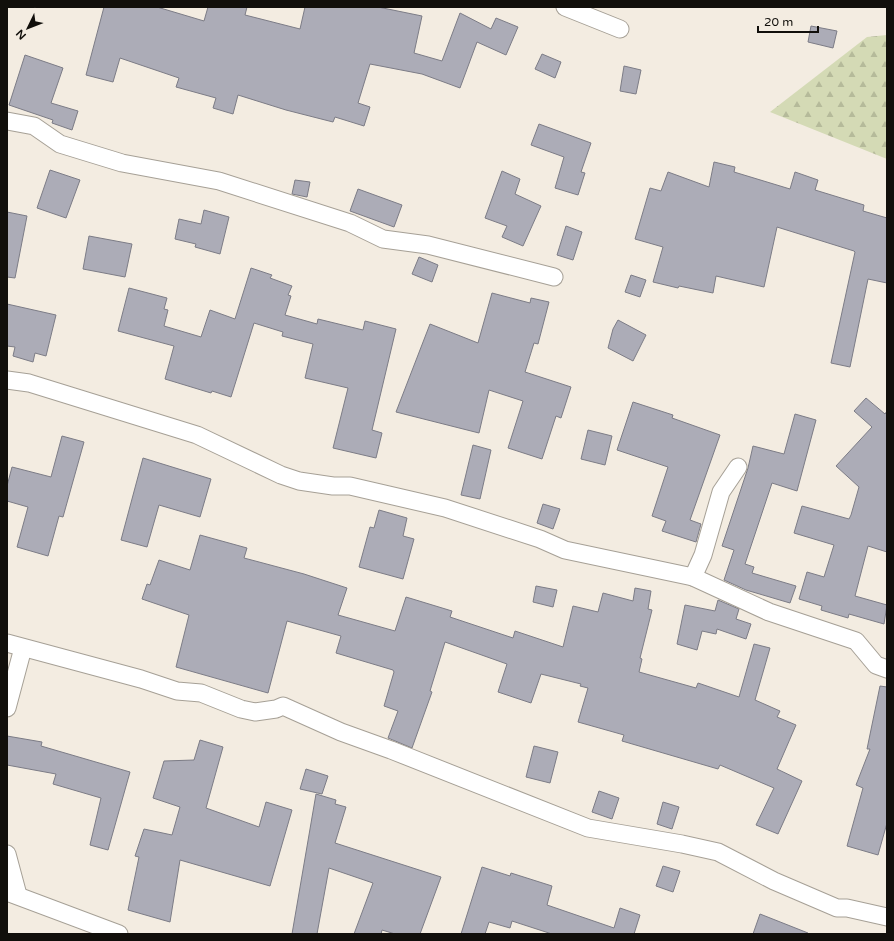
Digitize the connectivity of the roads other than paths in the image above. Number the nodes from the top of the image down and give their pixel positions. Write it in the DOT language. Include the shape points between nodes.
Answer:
graph roads {
  1 [pos="565,7"];
  2 [pos="620,29"];
  3 [pos="7,121"];
  4 [pos="554,277"];
  5 [pos="7,380"];
  6 [pos="738,467"];
  7 [pos="693,577"];
  8 [pos="7,643"];
  9 [pos="23,648"];
  10 [pos="887,669"];
  11 [pos="7,708"];
  12 [pos="7,854"];
  13 [pos="12,894"];
  14 [pos="887,917"];
  15 [pos="79,927"];
  16 [pos="119,934"];
  1 -- 2 [label="street"];
  3 -- 4 [label="street" via="34,126 60,144 122,162 219,181 350,223 383,239 428,245"];
  5 -- 7 [label="street" via="29,384 197,435 299,481 350,486 445,508 540,539 565,550"];
  6 -- 7 [label="street" via="721,492 703,555"];
  7 -- 10 [label="street" via="769,612 856,641 876,665"];
  8 -- 9 [label="street"];
  9 -- 11 [label="street"];
  9 -- 14 [label="street" via="177,691 200,693 241,709 255,712 283,706 341,732 588,828 718,852 774,881 837,908"];
  12 -- 13 [label="street"];
  13 -- 15 [label="street"];
  15 -- 16 [label="street"];
}
